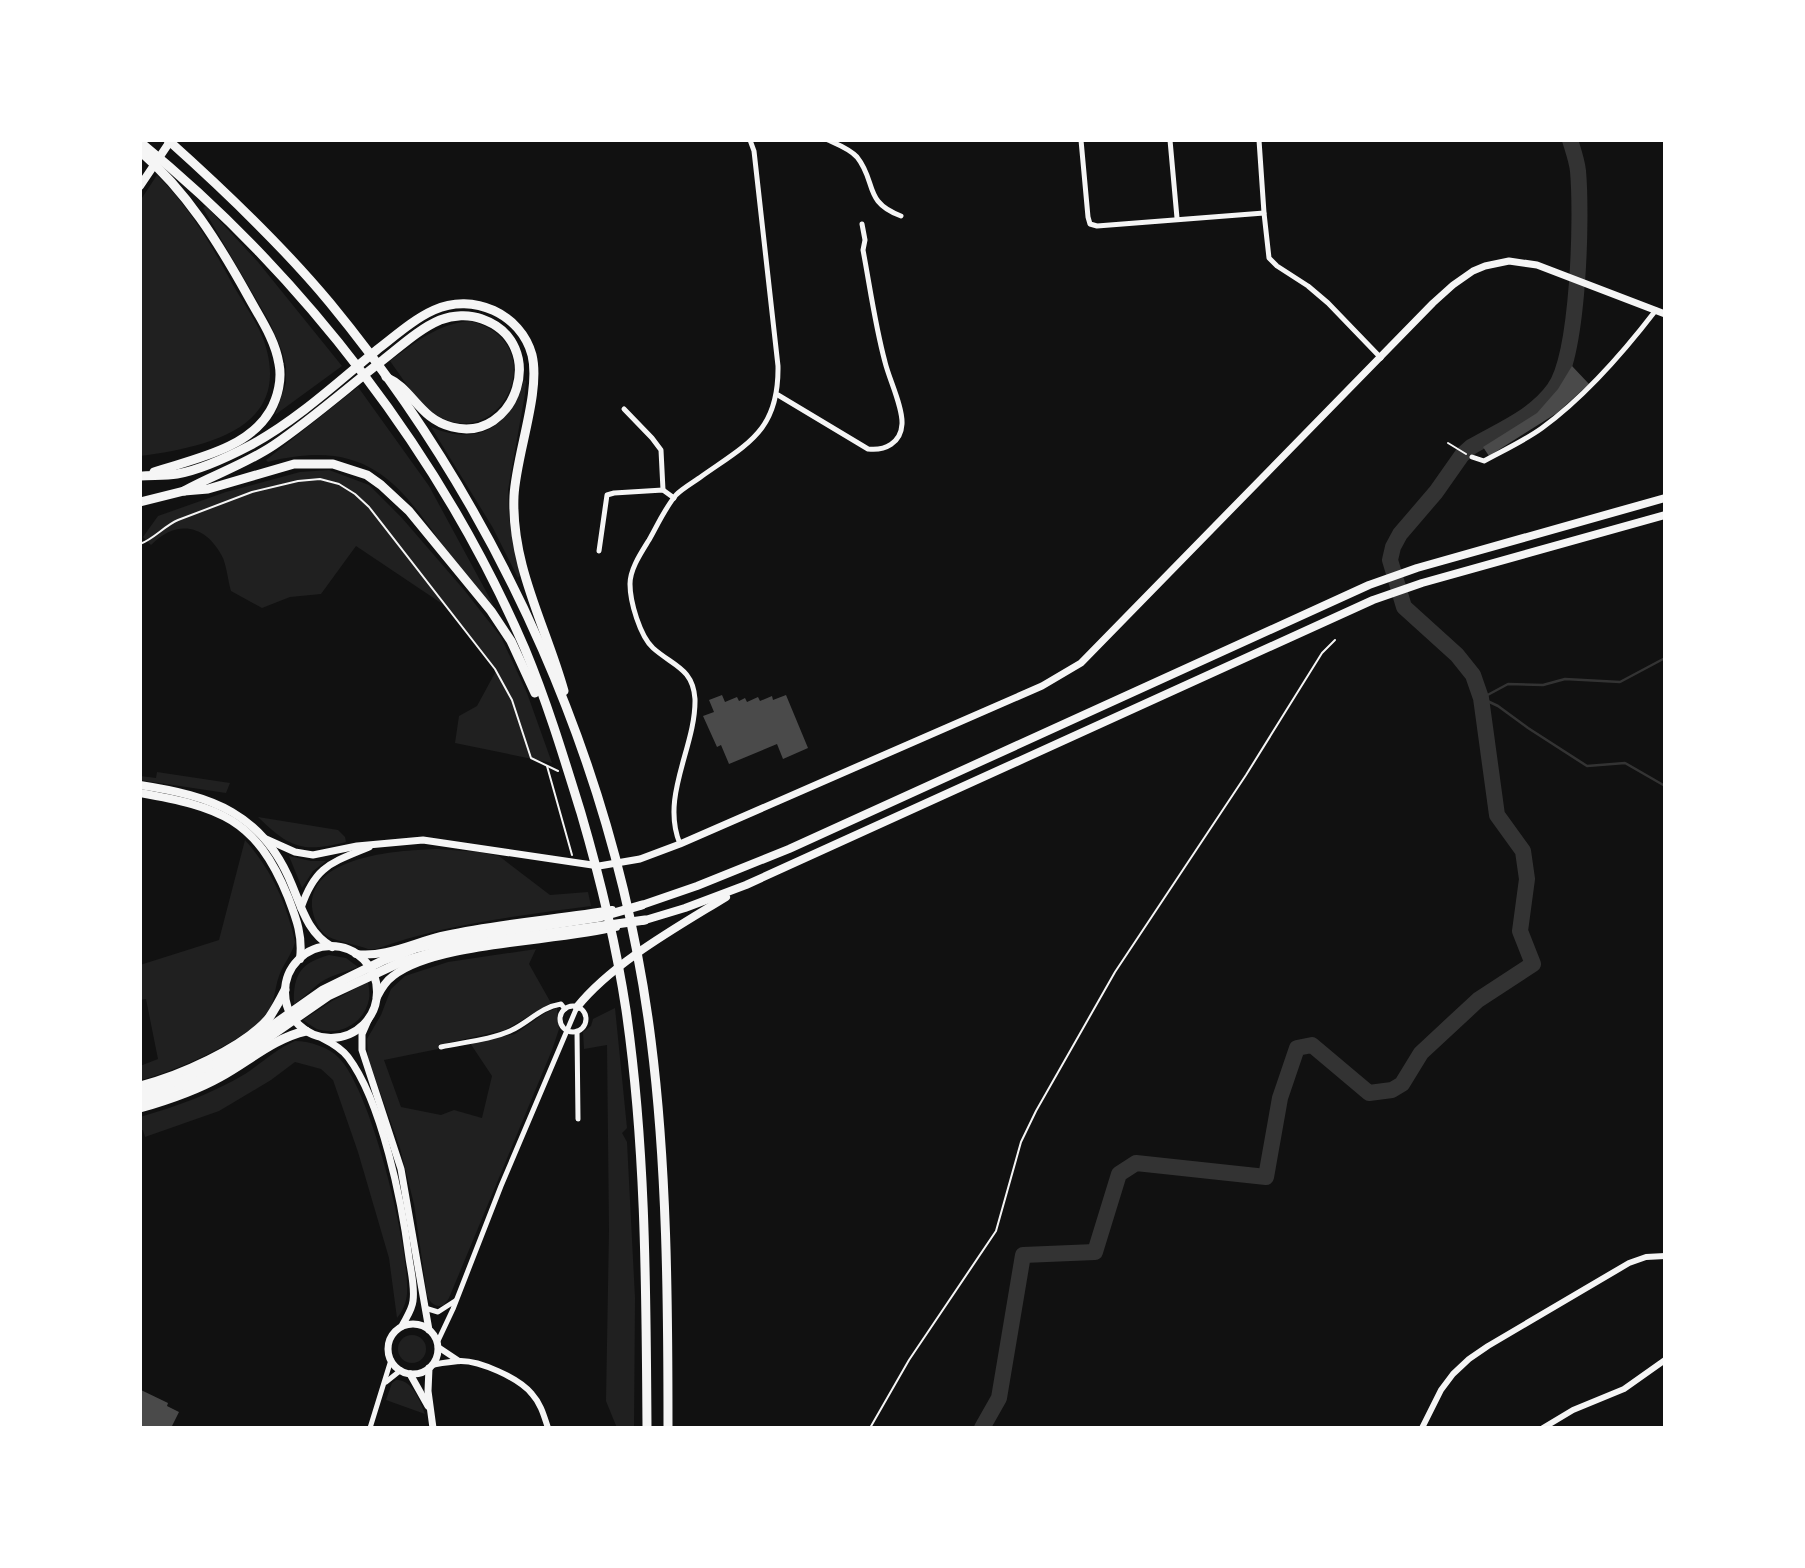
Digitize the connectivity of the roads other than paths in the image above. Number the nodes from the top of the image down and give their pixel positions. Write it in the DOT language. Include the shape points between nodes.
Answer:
graph roads {
  1 [pos="169,140"];
  2 [pos="750,140"];
  3 [pos="828,140"];
  4 [pos="1081,140"];
  5 [pos="1170,140"];
  6 [pos="1259,140"];
  7 [pos="140,142"];
  8 [pos="140,150"];
  9 [pos="140,186"];
  10 [pos="1264,213"];
  11 [pos="901,216"];
  12 [pos="1177,218"];
  13 [pos="862,223"];
  14 [pos="1656,310"];
  15 [pos="1665,314"];
  16 [pos="1381,358"];
  17 [pos="386,376"];
  18 [pos="778,395"];
  19 [pos="624,409"];
  20 [pos="1472,457"];
  21 [pos="141,476"];
  22 [pos="663,490"];
  23 [pos="184,491"];
  24 [pos="674,498"];
  25 [pos="1665,499"];
  26 [pos="140,502"];
  27 [pos="1665,515"];
  28 [pos="599,551"];
  29 [pos="570,716"];
  30 [pos="557,739"];
  31 [pos="140,785"];
  32 [pos="140,793"];
  33 [pos="266,839"];
  34 [pos="684,842"];
  35 [pos="381,843"];
  36 [pos="746,885"];
  37 [pos="642,905"];
  38 [pos="301,908"];
  39 [pos="645,920"];
  40 [pos="332,947"];
  41 [pos="356,954"];
  42 [pos="300,958"];
  43 [pos="285,990"];
  44 [pos="377,997"];
  45 [pos="577,1007"];
  46 [pos="565,1009"];
  47 [pos="369,1018"];
  48 [pos="302,1028"];
  49 [pos="566,1030"];
  50 [pos="577,1031"];
  51 [pos="322,1038"];
  52 [pos="441,1046"];
  53 [pos="140,1086"];
  54 [pos="140,1093"];
  55 [pos="140,1100"];
  56 [pos="140,1108"];
  57 [pos="578,1119"];
  58 [pos="1665,1256"];
  59 [pos="455,1301"];
  60 [pos="425,1308"];
  61 [pos="402,1326"];
  62 [pos="429,1330"];
  63 [pos="437,1345"];
  64 [pos="391,1360"];
  65 [pos="1665,1360"];
  66 [pos="459,1361"];
  67 [pos="430,1366"];
  68 [pos="401,1370"];
  69 [pos="411,1374"];
  70 [pos="386,1382"];
  71 [pos="430,1409"];
  72 [pos="647,1426"];
  73 [pos="668,1426"];
  74 [pos="370,1428"];
  75 [pos="433,1428"];
  76 [pos="548,1428"];
  77 [pos="1422,1428"];
  78 [pos="1543,1428"];
  1 -- 9 [label="main road"];
  1 -- 17 [label="highway" via="316,286"];
  2 -- 18 [label="street"];
  3 -- 11 [label="street" via="854,153 877,201"];
  4 -- 12 [label="street" via="1090,224"];
  5 -- 12 [label="street"];
  6 -- 10 [label="street"];
  7 -- 30 [label="highway" via="192,187 298,294 419,454 476,550 526,652"];
  8 -- 21 [label="highway" via="173,183 214,237 265,326 280,368 270,411 247,434 219,450"];
  10 -- 12 [label="street"];
  10 -- 16 [label="street" via="1269,258 1328,303"];
  13 -- 18 [label="street" via="885,362 903,421 897,439 889,446 868,449"];
  14 -- 15 [label="main road"];
  14 -- 16 [label="main road" via="1537,265 1509,261 1473,271 1453,285"];
  14 -- 20 [label="street" via="1609,367 1544,426 1485,461"];
  16 -- 34 [label="main road" via="1081,663"];
  17 -- 23 [label="highway" via="399,383 429,416 456,428 474,427 500,414 521,375 517,351 493,324 466,316 440,321 413,336 274,445"];
  17 -- 29 [label="highway" via="449,472 496,556"];
  18 -- 24 [label="street" via="758,434"];
  19 -- 22 [label="street" via="660,450"];
  21 -- 29 [label="highway" via="178,474 250,445 437,308 463,303 501,313 527,342 534,366 515,488 516,531 527,587"];
  22 -- 24 [label="street"];
  22 -- 28 [label="street" via="607,495"];
  23 -- 26 [label="highway"];
  23 -- 30 [label="highway" via="313,462 351,468 382,485 409,511 502,627"];
  24 -- 34 [label="street" via="642,553 630,586 649,643 689,676 694,689 695,707 673,816"];
  25 -- 37 [label="main road" via="1368,585 789,849"];
  27 -- 36 [label="main road" via="1373,600"];
  29 -- 73 [label="highway" via="586,757 628,916 651,1039 663,1187"];
  30 -- 72 [label="highway" via="561,767 603,898 630,1042 643,1201"];
  31 -- 33 [label="main road" via="188,794 219,806 251,824"];
  32 -- 42 [label="main road" via="215,813 260,843 279,874 299,924"];
  33 -- 35 [label="main road" via="313,855"];
  33 -- 38 [label="main road" via="286,870"];
  34 -- 35 [label="main road" via="640,859 599,866 422,839"];
  35 -- 38 [label="main road" via="317,873"];
  36 -- 39 [label="main road"];
  36 -- 45 [label="main road" via="629,961"];
  37 -- 41 [label="main road" via="432,938 383,954"];
  37 -- 54 [label="highway" via="600,917 416,948 323,990 222,1061"];
  38 -- 40 [label="main road" via="313,932"];
  39 -- 44 [label="main road" via="438,957 393,976"];
  39 -- 55 [label="highway" via="451,947 401,962 328,996 226,1067 181,1089"];
  40 -- 41 [label="main road"];
  40 -- 42 [label="main road"];
  41 -- 44 [label="main road" via="374,977"];
  42 -- 43 [label="main road"];
  43 -- 48 [label="main road" via="288,1009"];
  43 -- 53 [label="highway" via="267,1020 253,1032 209,1060"];
  44 -- 47 [label="main road"];
  45 -- 46 [label="street"];
  45 -- 49 [label="street"];
  45 -- 50 [label="street" via="586,1019"];
  46 -- 49 [label="street" via="560,1020"];
  46 -- 52 [label="street" via="561,1004 552,1005 513,1030"];
  47 -- 51 [label="main road" via="349,1035"];
  47 -- 60 [label="main road" via="362,1050 401,1169"];
  48 -- 51 [label="main road"];
  48 -- 56 [label="highway" via="197,1089"];
  49 -- 50 [label="street"];
  49 -- 59 [label="street"];
  50 -- 57 [label="street"];
  51 -- 61 [label="main road" via="341,1049 357,1072 393,1173 414,1292 412,1309"];
  58 -- 77 [label="street" via="1629,1263 1488,1346 1453,1374"];
  59 -- 60 [label="street" via="438,1312"];
  59 -- 63 [label="street"];
  60 -- 62 [label="main road"];
  61 -- 62 [label="main road" via="418,1324"];
  61 -- 64 [label="main road" via="388,1342"];
  62 -- 63 [label="main road"];
  63 -- 66 [label="street"];
  63 -- 67 [label="main road"];
  64 -- 68 [label="main road"];
  64 -- 70 [label="street"];
  65 -- 78 [label="street" via="1624,1389"];
  66 -- 67 [label="street"];
  66 -- 76 [label="street" via="516,1380 532,1393"];
  67 -- 69 [label="main road"];
  67 -- 71 [label="main road"];
  68 -- 69 [label="main road"];
  68 -- 70 [label="street"];
  69 -- 71 [label="main road"];
  70 -- 74 [label="street"];
  71 -- 75 [label="main road"];
}
